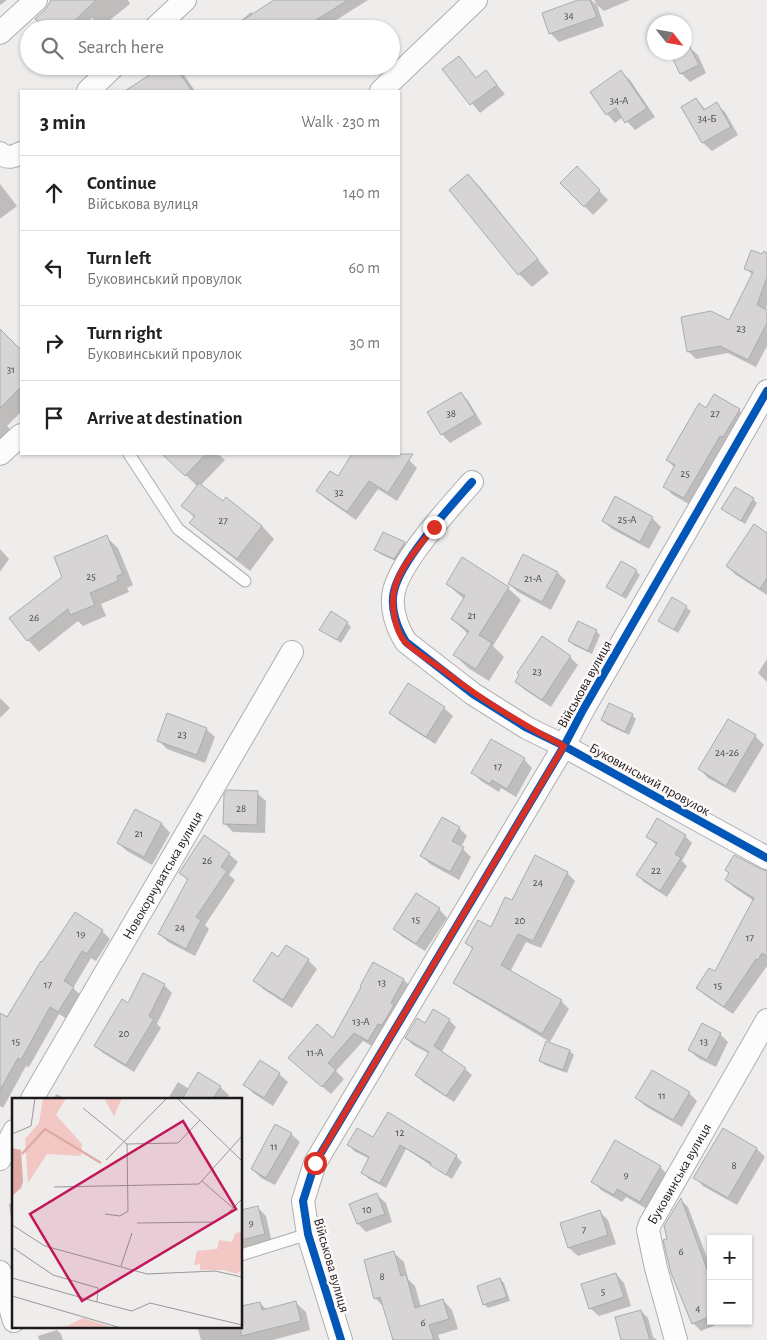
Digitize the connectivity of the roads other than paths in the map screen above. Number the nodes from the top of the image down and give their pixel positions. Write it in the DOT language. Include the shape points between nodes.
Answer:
graph roads {
  1 [pos="36,0"];
  2 [pos="185,0"];
  3 [pos="476,0"];
  4 [pos="164,20"];
  5 [pos="0,33"];
  6 [pos="400,73"];
  7 [pos="105,75"];
  8 [pos="398,75"];
  9 [pos="89,90"];
  10 [pos="382,90"];
  11 [pos="0,153"];
  12 [pos="20,154"];
  13 [pos="767,392"];
  14 [pos="20,436"];
  15 [pos="0,454"];
  16 [pos="130,455"];
  17 [pos="472,482"];
  18 [pos="244,581"];
  19 [pos="292,652"];
  20 [pos="564,746"];
  21 [pos="767,858"];
  22 [pos="767,1020"];
  23 [pos="33,1098"];
  24 [pos="12,1135"];
  25 [pos="0,1159"];
  26 [pos="308,1234"];
  27 [pos="242,1255"];
  28 [pos="0,1272"];
  29 [pos="12,1314"];
  30 [pos="341,1340"];
  31 [pos="676,1340"];
  1 -- 5 [label="street"];
  2 -- 4 [label="street"];
  3 -- 6 [label="street"];
  7 -- 9 [label="street"];
  8 -- 10 [label="street"];
  11 -- 12 [label="street" via="5,157"];
  13 -- 20 [label="street, Військова вулиця"];
  14 -- 15 [label="street"];
  16 -- 18 [label="lane" via="178,529"];
  17 -- 20 [label="street, Буковинський провулок" via="400,572 394,592 398,630 406,642 473,694 527,728"];
  19 -- 23 [label="street, Новокорчуватська вулиця"];
  20 -- 21 [label="street, Буковинський провулок"];
  20 -- 26 [label="street, Військова вулиця" via="315,1163 303,1201"];
  22 -- 31 [label="street, Буковинська вулиця" via="648,1230"];
  24 -- 25 [label="street"];
  26 -- 27 [label="lane"];
  26 -- 30 [label="street, Військова вулиця"];
  28 -- 29 [label="street"];
}
